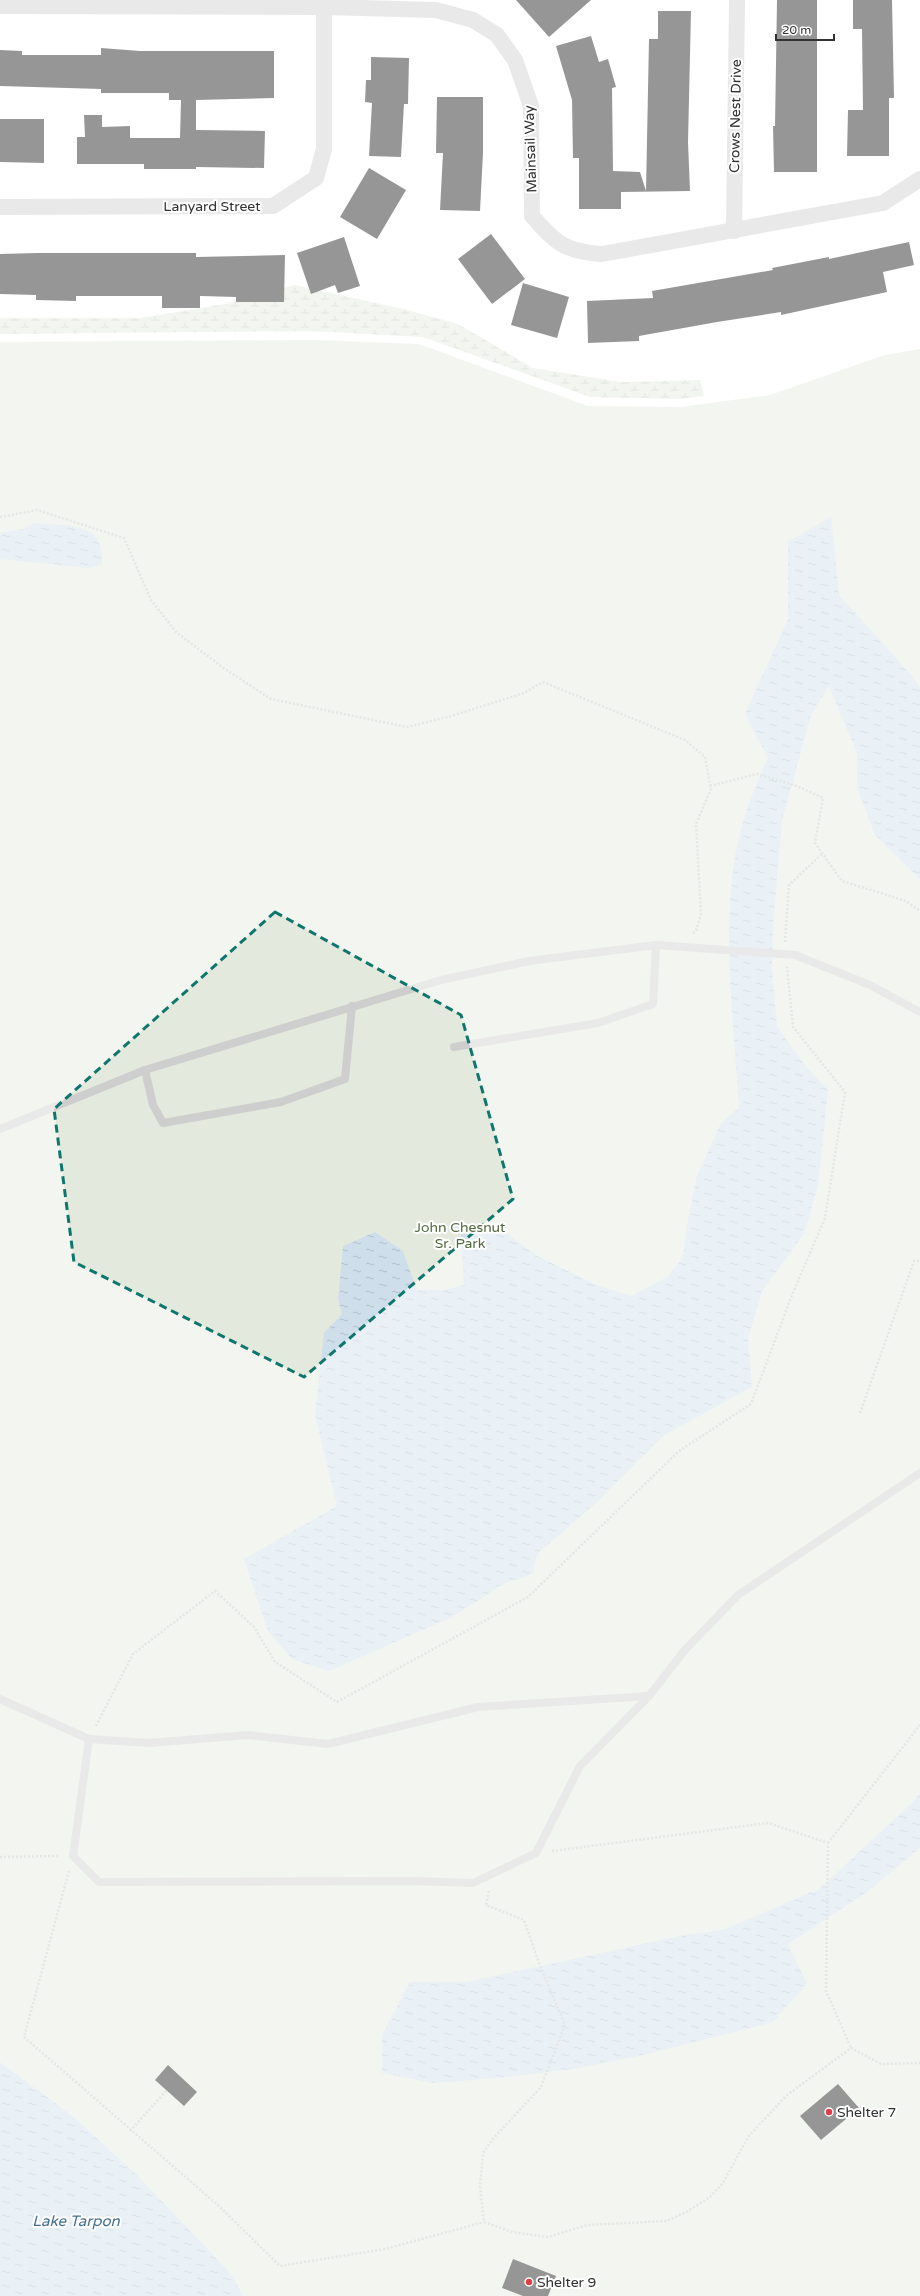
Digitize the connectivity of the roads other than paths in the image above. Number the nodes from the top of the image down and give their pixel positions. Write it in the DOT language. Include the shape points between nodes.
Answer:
graph roads {
  1 [pos="737,0"];
  2 [pos="324,4"];
  3 [pos="0,6"];
  4 [pos="920,179"];
  5 [pos="0,207"];
  6 [pos="734,231"];
  7 [pos="656,945"];
  8 [pos="352,1006"];
  9 [pos="920,1012"];
  10 [pos="454,1047"];
  11 [pos="144,1070"];
  12 [pos="0,1129"];
  13 [pos="920,1473"];
  14 [pos="648,1696"];
  15 [pos="0,1700"];
  16 [pos="89,1739"];
  1 -- 6 [label="street, Crows Nest Drive"];
  2 -- 3 [label="street, Mainsail Way"];
  2 -- 5 [label="street, Lanyard Street" via="324,149 316,178 273,206"];
  2 -- 6 [label="street, Mainsail Way" via="436,10 473,20 497,35 515,60 531,106 532,216 553,240 578,253 602,254"];
  4 -- 6 [label="street, Mainsail Way" via="883,203"];
  7 -- 8 [label="lane" via="529,961 440,980"];
  7 -- 9 [label="lane" via="795,955 870,985"];
  7 -- 10 [label="lane" via="653,1004 598,1023"];
  8 -- 11 [label="lane"];
  8 -- 11 [label="lane" via="345,1079 281,1102 163,1123 153,1105"];
  11 -- 12 [label="lane"];
  13 -- 14 [label="lane" via="738,1595 684,1651"];
  14 -- 16 [label="lane" via="478,1707 328,1744 248,1735 149,1743"];
  14 -- 16 [label="lane" via="580,1766 536,1853 473,1883 99,1882 73,1856"];
  15 -- 16 [label="lane"];
}
